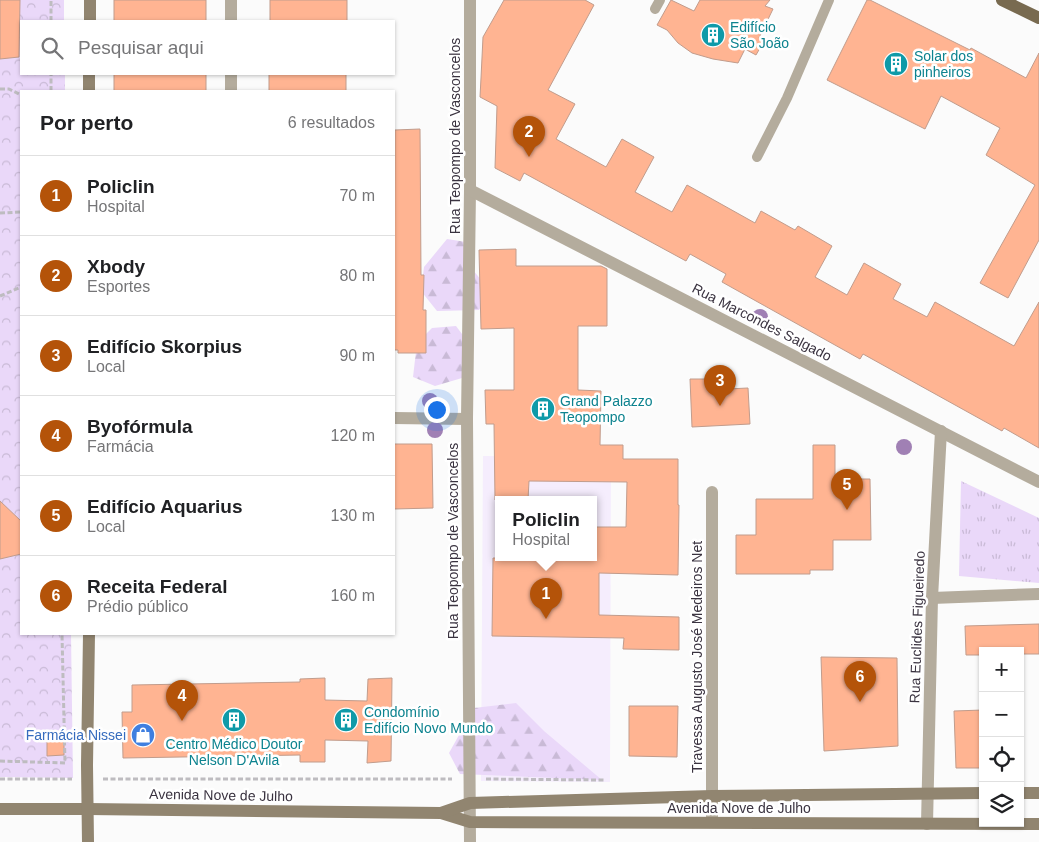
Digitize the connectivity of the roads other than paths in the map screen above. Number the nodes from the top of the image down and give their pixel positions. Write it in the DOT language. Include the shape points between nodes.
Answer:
graph roads {
  1 [pos="90,0"];
  2 [pos="231,0"];
  3 [pos="470,0"];
  4 [pos="829,0"];
  5 [pos="1002,0"];
  6 [pos="1019,4"];
  7 [pos="1039,18"];
  8 [pos="90,20"];
  9 [pos="231,20"];
  10 [pos="89,75"];
  11 [pos="231,75"];
  12 [pos="89,90"];
  13 [pos="231,90"];
  14 [pos="757,156"];
  15 [pos="470,190"];
  16 [pos="395,418"];
  17 [pos="467,419"];
  18 [pos="941,431"];
  19 [pos="1039,482"];
  20 [pos="712,492"];
  21 [pos="1039,594"];
  22 [pos="932,598"];
  23 [pos="89,635"];
  24 [pos="1039,792"];
  25 [pos="928,793"];
  26 [pos="979,793"];
  27 [pos="1024,793"];
  28 [pos="712,796"];
  29 [pos="470,803"];
  30 [pos="0,809"];
  31 [pos="88,809"];
  32 [pos="441,813"];
  33 [pos="470,822"];
  34 [pos="712,822"];
  35 [pos="927,824"];
  36 [pos="1039,824"];
  37 [pos="88,842"];
  38 [pos="470,842"];
  1 -- 8 [label="main road"];
  2 -- 9 [label="street"];
  3 -- 15 [label="street, Rua Teopompo de Vasconcelos"];
  4 -- 14 [label="lane"];
  5 -- 6 [label="main road"];
  6 -- 7 [label="main road"];
  10 -- 12 [label="main road"];
  11 -- 13 [label="street"];
  15 -- 17 [label="street, Rua Teopompo de Vasconcelos"];
  15 -- 18 [label="street, Rua Marcondes Salgado"];
  16 -- 17 [label="street"];
  17 -- 29 [label="street, Rua Teopompo de Vasconcelos"];
  18 -- 19 [label="street, Rua Marcondes Salgado"];
  18 -- 22 [label="street, Rua Euclides Figueiredo"];
  20 -- 28 [label="street, Travessa Augusto José Medeiros Net"];
  21 -- 22 [label="street"];
  22 -- 25 [label="street, Rua Euclides Figueiredo"];
  23 -- 31 [label="main road"];
  24 -- 27 [label="main road"];
  25 -- 26 [label="main road, Avenida Nove de Julho"];
  25 -- 28 [label="main road, Avenida Nove de Julho"];
  25 -- 35 [label="street, Rua Euclides Figueiredo"];
  28 -- 29 [label="main road, Avenida Nove de Julho"];
  28 -- 34 [label="street, Travessa Augusto José Medeiros Net"];
  29 -- 32 [label="main road, Avenida Nove de Julho"];
  29 -- 33 [label="street, Rua Teopompo de Vasconcelos"];
  30 -- 31 [label="main road, Avenida Nove de Julho"];
  31 -- 32 [label="main road, Avenida Nove de Julho"];
  31 -- 37 [label="main road"];
  32 -- 33 [label="main road, Avenida Nove de Julho"];
  33 -- 34 [label="main road, Avenida Nove de Julho"];
  33 -- 38 [label="street, Rua Teopompo de Vasconcelos"];
  34 -- 35 [label="main road, Avenida Nove de Julho"];
  35 -- 36 [label="main road, Avenida Nove de Julho"];
}
